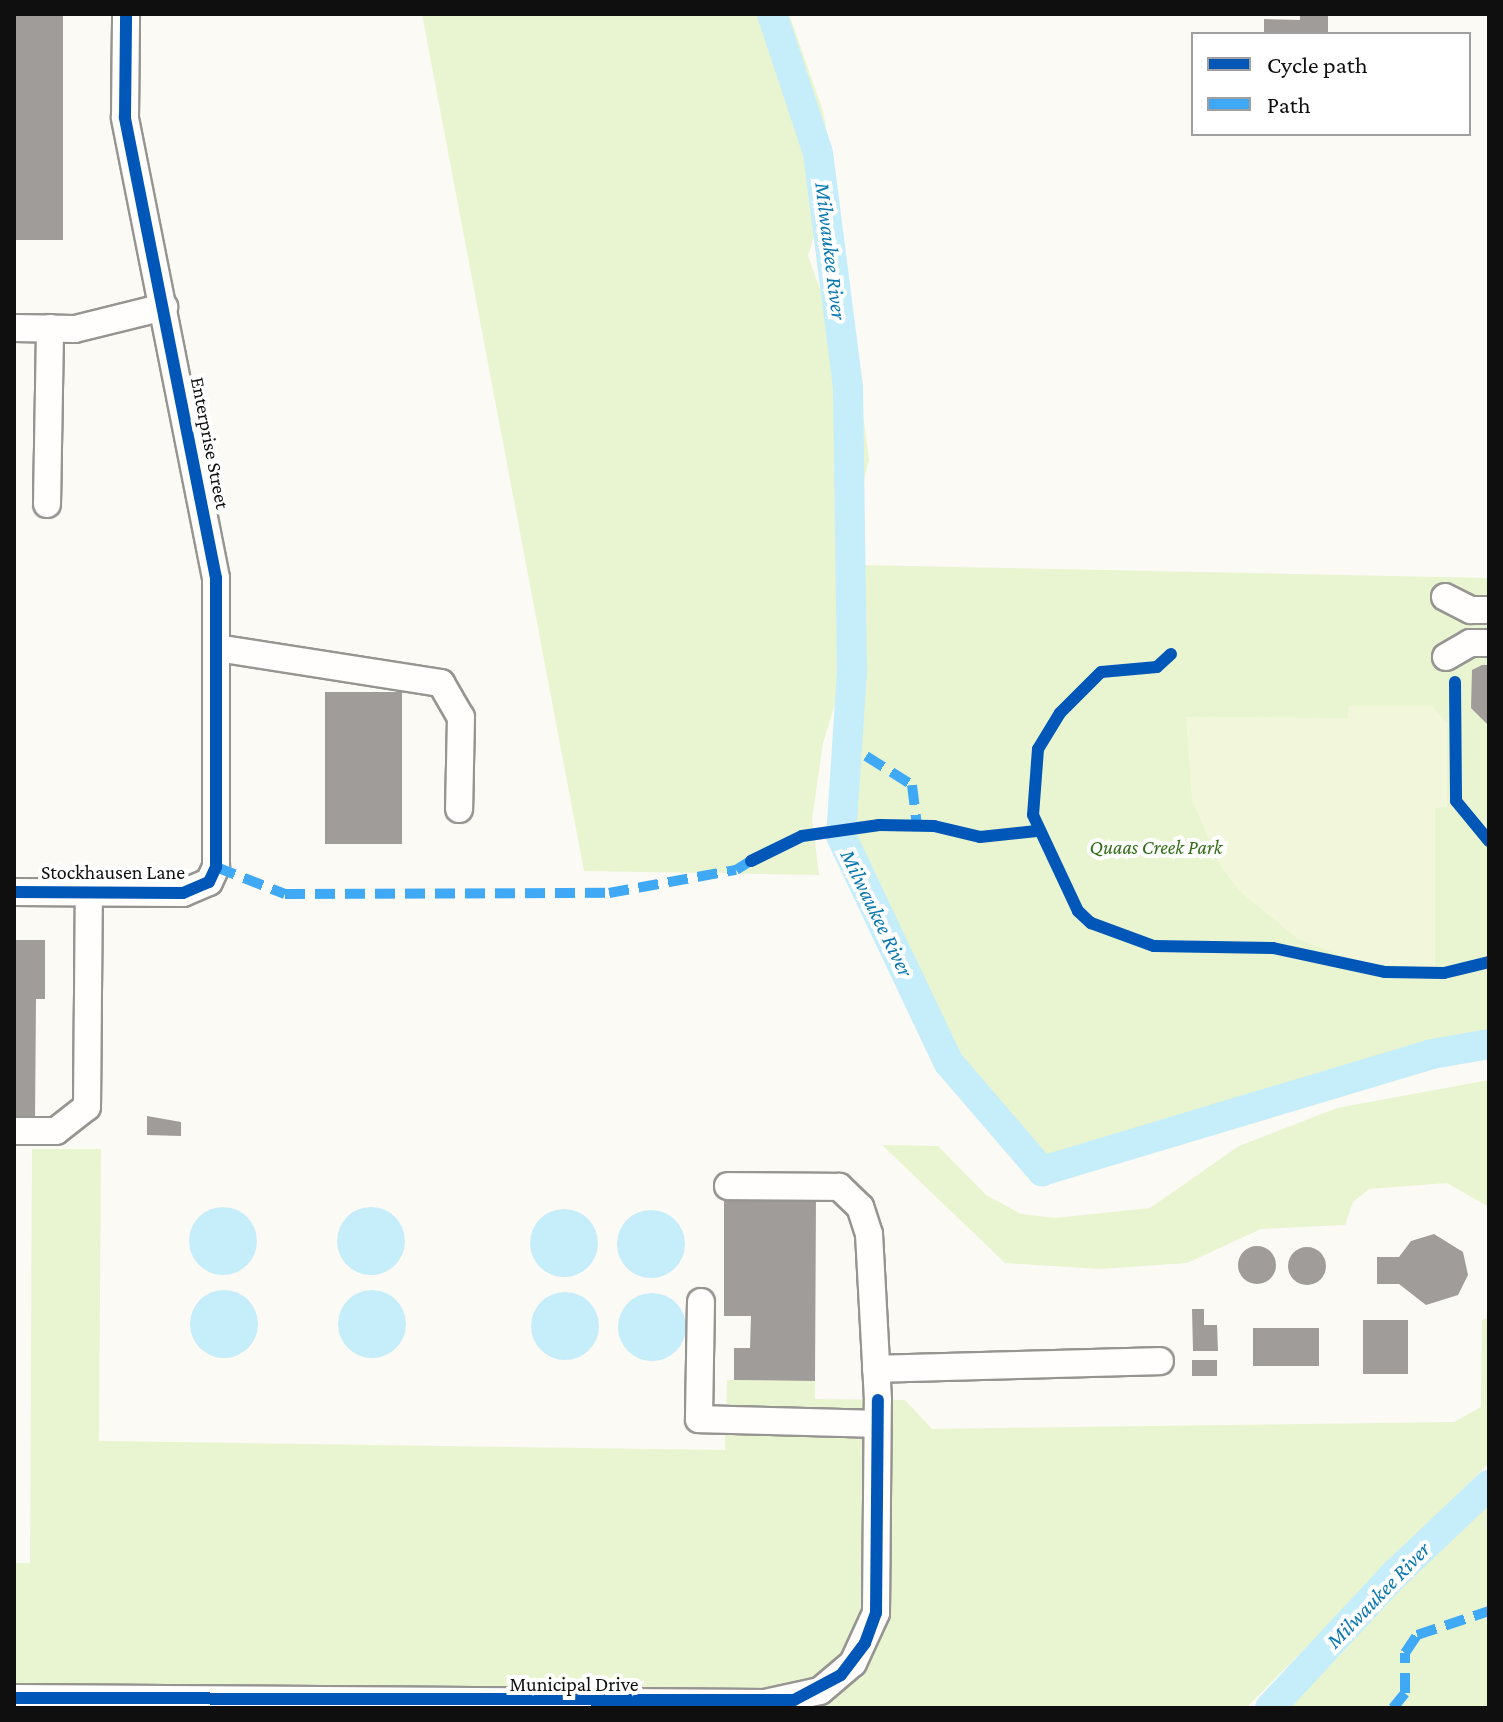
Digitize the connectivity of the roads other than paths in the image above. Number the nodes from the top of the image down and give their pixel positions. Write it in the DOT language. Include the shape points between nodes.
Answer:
graph roads {
  1 [pos="126,14"];
  2 [pos="164,307"];
  3 [pos="14,328"];
  4 [pos="50,328"];
  5 [pos="47,504"];
  6 [pos="1445,597"];
  7 [pos="1480,610"];
  8 [pos="1480,643"];
  9 [pos="217,648"];
  10 [pos="1446,657"];
  11 [pos="459,809"];
  12 [pos="209,882"];
  13 [pos="14,892"];
  14 [pos="89,893"];
  15 [pos="14,1131"];
  16 [pos="728,1186"];
  17 [pos="701,1302"];
  18 [pos="1160,1361"];
  19 [pos="876,1369"];
  20 [pos="878,1412"];
  21 [pos="14,1698"];
  1 -- 2 [label="street, Enterprise Street" via="125,117"];
  2 -- 4 [label="street" via="75,329"];
  2 -- 9 [label="street, Enterprise Street" via="216,578"];
  3 -- 4 [label="street"];
  4 -- 5 [label="street"];
  6 -- 7 [label="street"];
  7 -- 8 [label="street"];
  8 -- 10 [label="street"];
  9 -- 11 [label="street" via="441,683 461,717"];
  9 -- 12 [label="street, Enterprise Street" via="216,867"];
  12 -- 14 [label="street, Stockhausen Lane" via="183,893"];
  13 -- 14 [label="street, Stockhausen Lane"];
  14 -- 15 [label="street" via="87,1107 56,1131"];
  16 -- 19 [label="street, Municipal Drive" via="839,1187 860,1207 869,1234"];
  17 -- 20 [label="street" via="699,1419"];
  18 -- 19 [label="street"];
  19 -- 20 [label="street, Municipal Drive"];
  20 -- 21 [label="street, Municipal Drive" via="876,1613 865,1643 841,1675 794,1700"];
}
